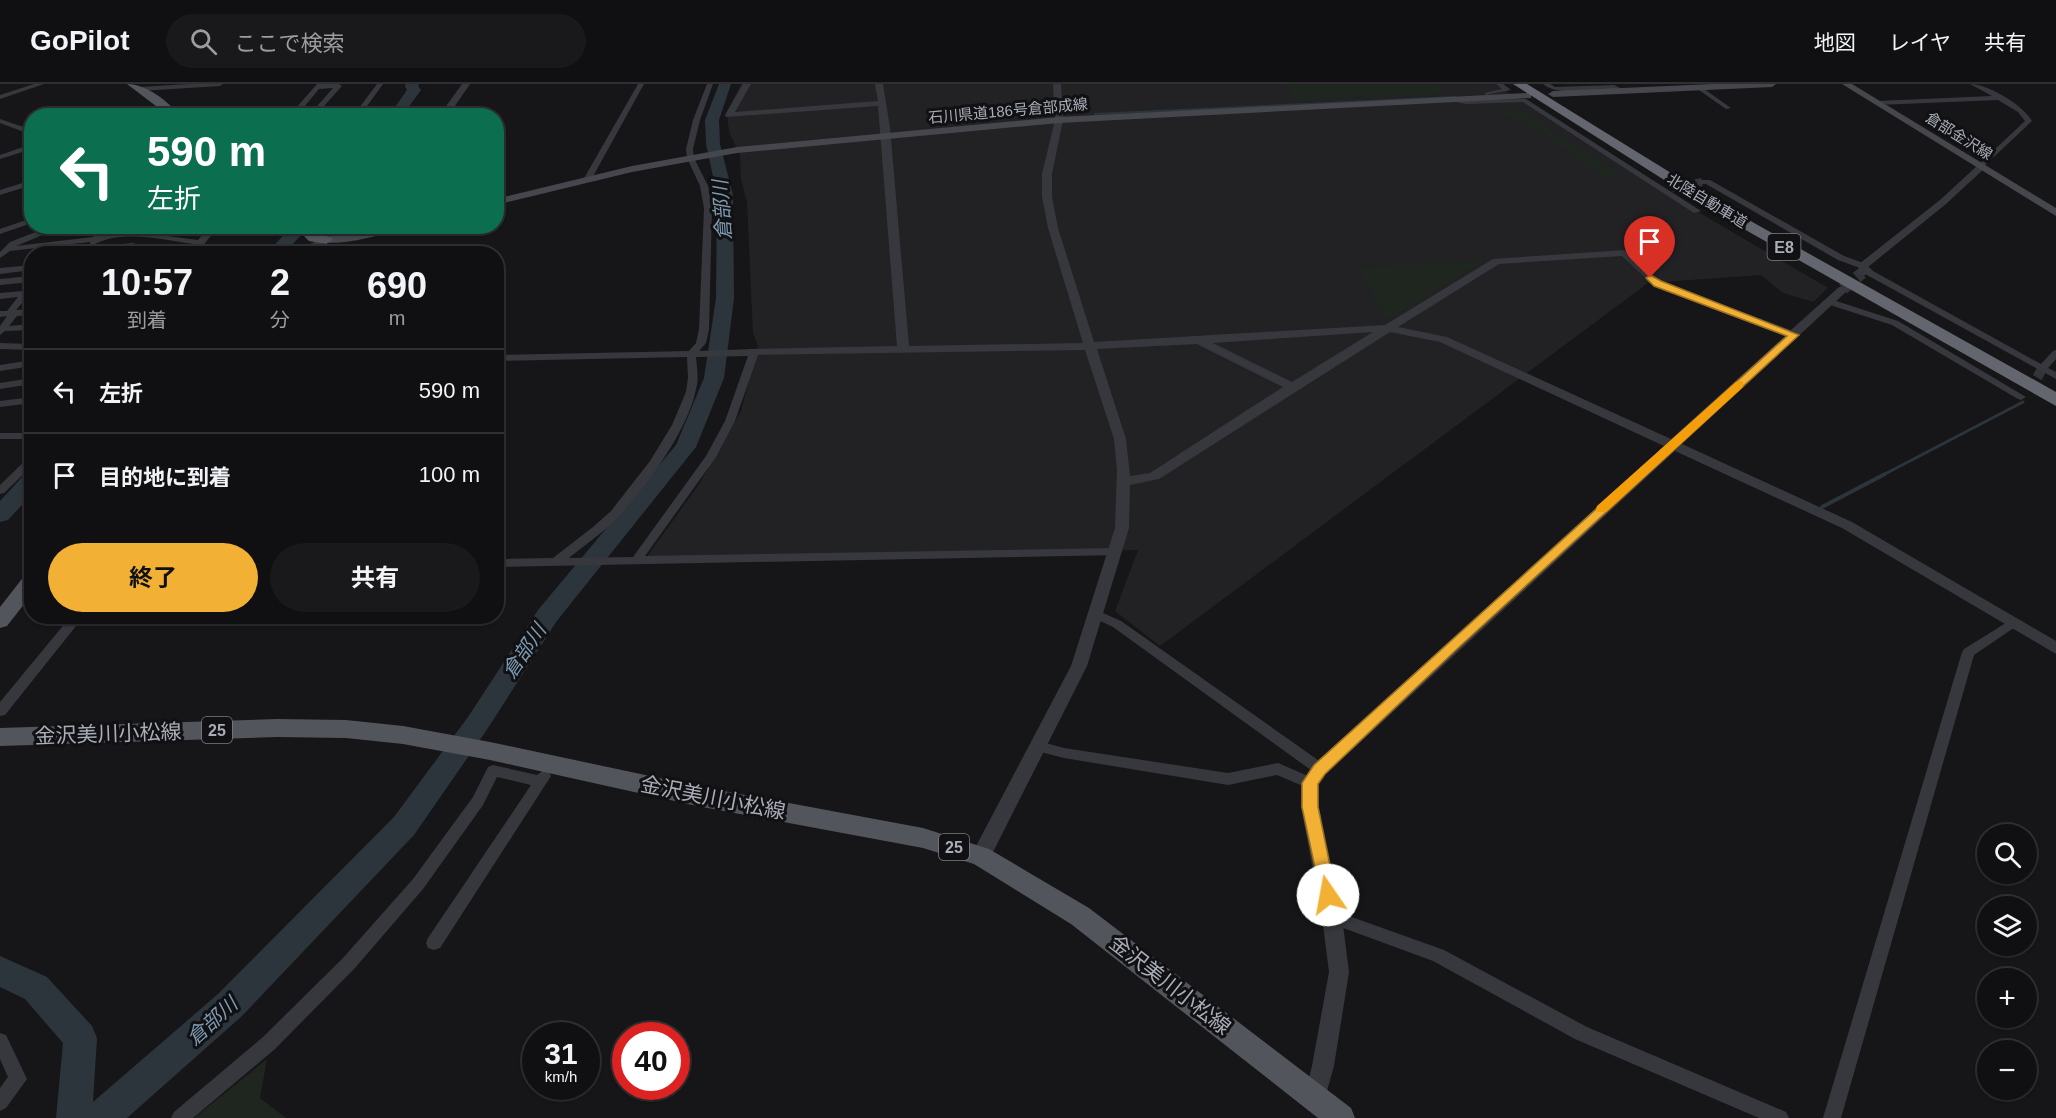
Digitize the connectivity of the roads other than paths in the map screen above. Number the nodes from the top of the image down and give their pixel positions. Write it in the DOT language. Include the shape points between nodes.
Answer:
graph roads {
  1 [pos="41,84"];
  2 [pos="220,84"];
  3 [pos="380,84"];
  4 [pos="466,84"];
  5 [pos="641,84"];
  6 [pos="710,84"];
  7 [pos="747,84"];
  8 [pos="879,84"];
  9 [pos="1057,84"];
  10 [pos="1499,84"];
  11 [pos="1546,84"];
  12 [pos="1772,84"];
  13 [pos="1846,84"];
  14 [pos="1856,84"];
  15 [pos="1973,84"];
  16 [pos="1714,85"];
  17 [pos="136,86"];
  18 [pos="318,86"];
  19 [pos="1698,87"];
  20 [pos="1526,88"];
  21 [pos="1624,91"];
  22 [pos="1553,94"];
  23 [pos="0,97"];
  24 [pos="1998,98"];
  25 [pos="1458,99"];
  26 [pos="1881,102"];
  27 [pos="883,103"];
  28 [pos="166,108"];
  29 [pos="298,108"];
  30 [pos="319,108"];
  31 [pos="362,108"];
  32 [pos="449,108"];
  33 [pos="1728,108"];
  34 [pos="1059,120"];
  35 [pos="0,121"];
  36 [pos="24,130"];
  37 [pos="887,136"];
  38 [pos="24,149"];
  39 [pos="692,156"];
  40 [pos="0,157"];
  41 [pos="1983,165"];
  42 [pos="587,180"];
  43 [pos="1702,182"];
  44 [pos="24,185"];
  45 [pos="0,193"];
  46 [pos="504,200"];
  47 [pos="2056,205"];
  48 [pos="1697,211"];
  49 [pos="2056,213"];
  50 [pos="24,223"];
  51 [pos="0,232"];
  52 [pos="39,234"];
  53 [pos="99,234"];
  54 [pos="209,234"];
  55 [pos="309,234"];
  56 [pos="332,234"];
  57 [pos="368,234"];
  58 [pos="96,240"];
  59 [pos="326,240"];
  60 [pos="197,242"];
  61 [pos="37,246"];
  62 [pos="91,246"];
  63 [pos="195,246"];
  64 [pos="312,246"];
  65 [pos="320,246"];
  66 [pos="24,247"];
  67 [pos="8,249"];
  68 [pos="0,256"];
  69 [pos="24,268"];
  70 [pos="1862,270"];
  71 [pos="0,271"];
  72 [pos="24,280"];
  73 [pos="0,282"];
  74 [pos="1844,289"];
  75 [pos="24,293"];
  76 [pos="0,296"];
  77 [pos="24,297"];
  78 [pos="1830,302"];
  79 [pos="24,312"];
  80 [pos="14,313"];
  81 [pos="0,314"];
  82 [pos="24,328"];
  83 [pos="1388,328"];
  84 [pos="1,330"];
  85 [pos="1794,335"];
  86 [pos="1199,340"];
  87 [pos="0,346"];
  88 [pos="1090,346"];
  89 [pos="24,347"];
  90 [pos="903,350"];
  91 [pos="2056,352"];
  92 [pos="751,353"];
  93 [pos="696,355"];
  94 [pos="504,358"];
  95 [pos="24,364"];
  96 [pos="0,368"];
  97 [pos="2042,369"];
  98 [pos="2056,376"];
  99 [pos="24,382"];
  100 [pos="0,386"];
  101 [pos="1292,387"];
  102 [pos="2056,389"];
  103 [pos="2021,397"];
  104 [pos="2056,400"];
  105 [pos="24,401"];
  106 [pos="0,404"];
  107 [pos="0,436"];
  108 [pos="24,436"];
  109 [pos="1674,444"];
  110 [pos="24,468"];
  111 [pos="1124,482"];
  112 [pos="0,491"];
  113 [pos="1115,552"];
  114 [pos="636,561"];
  115 [pos="558,562"];
  116 [pos="504,563"];
  117 [pos="24,590"];
  118 [pos="1096,614"];
  119 [pos="0,621"];
  120 [pos="2014,622"];
  121 [pos="71,624"];
  122 [pos="2056,648"];
  123 [pos="0,711"];
  124 [pos="0,737"];
  125 [pos="1038,746"];
  126 [pos="1320,769"];
  127 [pos="545,773"];
  128 [pos="1310,783"];
  129 [pos="981,856"];
  130 [pos="1332,917"];
  131 [pos="435,943"];
  132 [pos="0,1041"];
  133 [pos="0,1102"];
  134 [pos="1326,1109"];
  135 [pos="180,1118"];
  136 [pos="1780,1118"];
  137 [pos="1832,1118"];
  1 -- 23 [label="street"];
  2 -- 17 [label="street"];
  3 -- 31 [label="street"];
  4 -- 32 [label="street"];
  5 -- 42 [label="street"];
  6 -- 39 [label="street" via="698,112"];
  7 -- 27 [label="street" via="729,116"];
  8 -- 27 [label="street"];
  9 -- 34 [label="street"];
  10 -- 25 [label="street" via="1508,90 1459,95"];
  11 -- 21 [label="street" via="1554,89 1614,87"];
  12 -- 16 [label="main road"];
  13 -- 26 [label="main road, 倉部金沢線"];
  14 -- 26 [label="main road, 倉部金沢線"];
  15 -- 24 [label="street"];
  16 -- 19 [label="main road"];
  17 -- 28 [label="main road"];
  18 -- 29 [label="street"];
  18 -- 30 [label="street" via="339,86"];
  19 -- 21 [label="main road"];
  19 -- 33 [label="street"];
  20 -- 25 [label="main road, 石川県道186号倉部成線"];
  20 -- 102 [label="highway, 北陸自動車道 / E8"];
  20 -- 104 [label="highway, 北陸自動車道 / E8" via="1736,218"];
  21 -- 22 [label="main road"];
  24 -- 26 [label="street"];
  24 -- 41 [label="street" via="2020,110 2029,121"];
  25 -- 34 [label="main road, 石川県道186号倉部成線"];
  25 -- 48 [label="street" via="1524,100"];
  26 -- 41 [label="main road, 倉部金沢線"];
  27 -- 37 [label="street"];
  34 -- 37 [label="main road, 石川県道186号倉部成線"];
  34 -- 88 [label="street" via="1047,174 1047,196 1053,228"];
  35 -- 36 [label="street"];
  37 -- 39 [label="main road, 石川県道186号倉部成線"];
  37 -- 90 [label="street"];
  38 -- 40 [label="street"];
  39 -- 42 [label="main road, 石川県道186号倉部成線"];
  39 -- 93 [label="street" via="706,191 708,208 704,329"];
  41 -- 47 [label="main road, 倉部金沢線"];
  41 -- 49 [label="main road, 倉部金沢線"];
  41 -- 70 [label="street"];
  42 -- 46 [label="main road, 石川県道186号倉部成線"];
  43 -- 70 [label="street"];
  44 -- 45 [label="street"];
  50 -- 51 [label="street"];
  52 -- 67 [label="street"];
  53 -- 58 [label="street"];
  54 -- 60 [label="street"];
  55 -- 59 [label="main road"];
  56 -- 59 [label="street"];
  57 -- 59 [label="main road"];
  58 -- 60 [label="street" via="155,235"];
  58 -- 61 [label="street"];
  58 -- 62 [label="street"];
  59 -- 64 [label="street"];
  59 -- 65 [label="main road"];
  60 -- 63 [label="street"];
  66 -- 67 [label="street"];
  67 -- 68 [label="street"];
  69 -- 71 [label="street"];
  70 -- 97 [label="street"];
  72 -- 73 [label="street"];
  74 -- 78 [label="street"];
  75 -- 76 [label="street"];
  77 -- 80 [label="street" via="11,311"];
  78 -- 85 [label="street"];
  78 -- 103 [label="street" via="1895,323"];
  79 -- 80 [label="street"];
  80 -- 81 [label="street"];
  80 -- 84 [label="street"];
  82 -- 84 [label="street"];
  83 -- 85 [label="street" via="1497,261 1624,253 1658,284"];
  83 -- 86 [label="street"];
  83 -- 101 [label="street"];
  83 -- 109 [label="street" via="1443,339"];
  85 -- 109 [label="street"];
  86 -- 88 [label="street"];
  86 -- 101 [label="street"];
  87 -- 89 [label="street"];
  88 -- 90 [label="street"];
  88 -- 111 [label="street" via="1120,439"];
  90 -- 92 [label="street"];
  91 -- 97 [label="street"];
  92 -- 93 [label="street"];
  92 -- 114 [label="street" via="730,421 711,458"];
  93 -- 94 [label="street"];
  93 -- 115 [label="street" via="691,391 681,417 644,476 604,524"];
  95 -- 96 [label="street"];
  97 -- 98 [label="street"];
  99 -- 100 [label="street"];
  101 -- 111 [label="street" via="1154,476"];
  105 -- 106 [label="street"];
  107 -- 108 [label="street"];
  109 -- 120 [label="street" via="1847,525"];
  109 -- 126 [label="street"];
  110 -- 112 [label="street"];
  111 -- 113 [label="street" via="1122,528"];
  113 -- 114 [label="street"];
  113 -- 118 [label="street"];
  114 -- 115 [label="street"];
  115 -- 116 [label="street"];
  117 -- 119 [label="main road"];
  118 -- 125 [label="street" via="1079,666"];
  118 -- 126 [label="street" via="1117,624"];
  120 -- 122 [label="street"];
  120 -- 137 [label="street" via="1968,652"];
  121 -- 123 [label="street"];
  124 -- 127 [label="main road, 金沢美川小松線 / 25" via="346,729 490,752"];
  125 -- 128 [label="street" via="1228,779 1278,769"];
  125 -- 129 [label="street"];
  126 -- 128 [label="street"];
  127 -- 129 [label="main road, 金沢美川小松線 / 25" via="697,796 923,838"];
  127 -- 131 [label="street"];
  127 -- 135 [label="street" via="493,771 478,801 418,884 349,963 269,1043"];
  128 -- 130 [label="street" via="1310,807"];
  129 -- 134 [label="main road, 金沢美川小松線 / 25" via="1080,916"];
  130 -- 134 [label="street" via="1339,972 1323,1066"];
  130 -- 136 [label="street" via="1438,955 1581,1033"];
  132 -- 133 [label="street" via="18,1079"];
}
